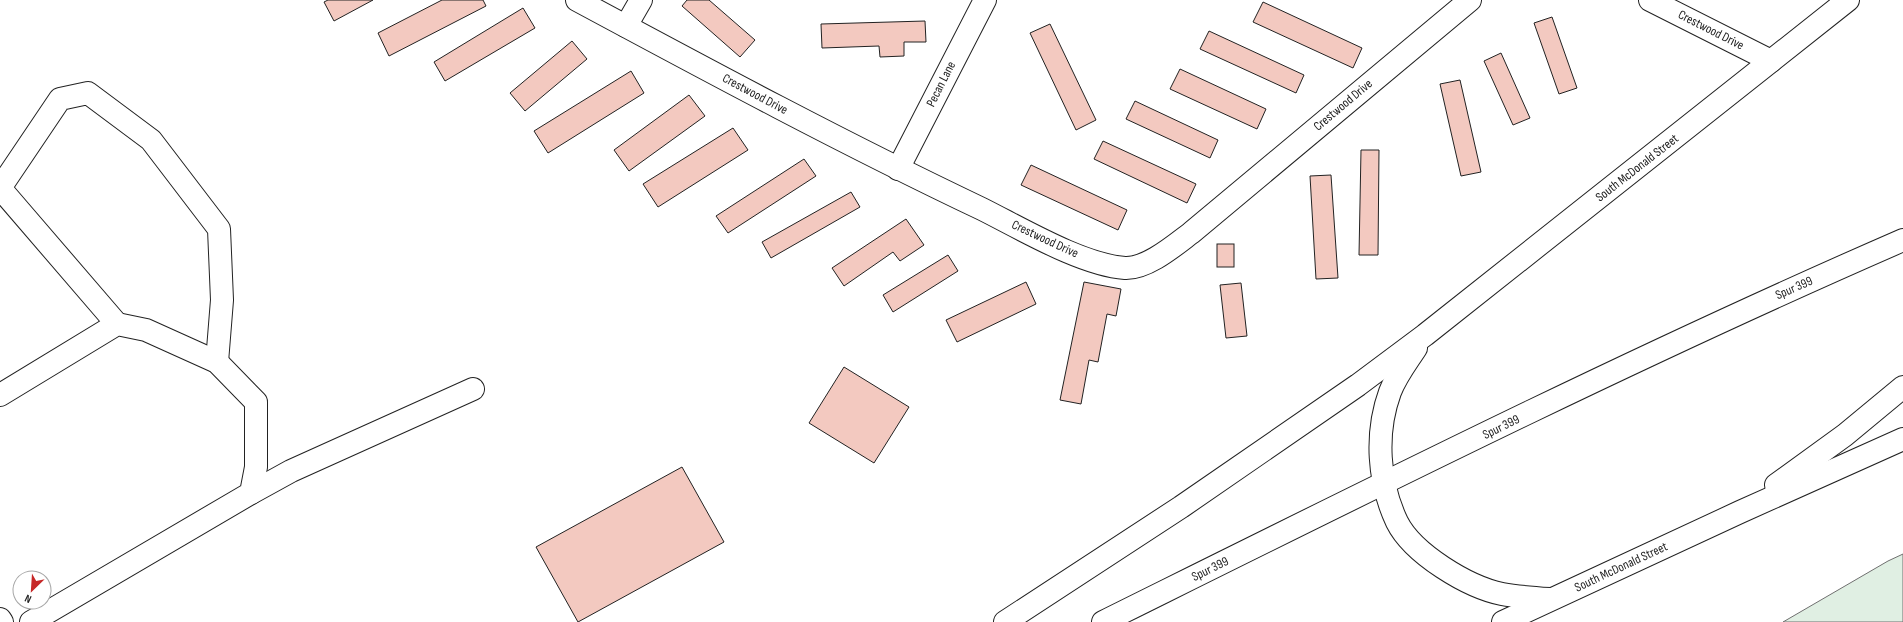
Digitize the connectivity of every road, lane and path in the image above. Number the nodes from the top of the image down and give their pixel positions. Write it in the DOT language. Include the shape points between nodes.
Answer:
graph roads {
  1 [pos="577,0"];
  2 [pos="641,0"];
  3 [pos="985,0"];
  4 [pos="1470,0"];
  5 [pos="1650,0"];
  6 [pos="1848,0"];
  7 [pos="626,26"];
  8 [pos="1771,61"];
  9 [pos="898,169"];
  10 [pos="1903,240"];
  11 [pos="118,324"];
  12 [pos="1425,335"];
  13 [pos="217,362"];
  14 [pos="1903,387"];
  15 [pos="473,389"];
  16 [pos="0,394"];
  17 [pos="1903,439"];
  18 [pos="1384,483"];
  19 [pos="251,493"];
  20 [pos="1740,512"];
  21 [pos="1550,599"];
  22 [pos="0,619"];
  23 [pos="2,622"];
  24 [pos="31,622"];
  25 [pos="1005,622"];
  26 [pos="1103,622"];
  27 [pos="1503,622"];
  1 -- 7 [label="main road, Crestwood Drive"];
  2 -- 7 [label="main road"];
  3 -- 9 [label="main road, Pecan Lane"];
  4 -- 9 [label="main road, Crestwood Drive" via="1191,233 1145,263 1128,268 1080,257"];
  5 -- 8 [label="main road, Crestwood Drive"];
  6 -- 8 [label="main road, South McDonald Street"];
  7 -- 9 [label="main road, Crestwood Drive"];
  8 -- 12 [label="main road, South McDonald Street"];
  10 -- 18 [label="main road, Spur 399" via="1788,290"];
  11 -- 13 [label="main road" via="146,330"];
  11 -- 13 [label="main road" via="0,188 60,100 88,93 151,140 219,229 222,300"];
  11 -- 16 [label="main road"];
  12 -- 18 [label="main road" via="1391,390 1384,414 1380,443"];
  12 -- 25 [label="main road, South McDonald Street" via="1358,385"];
  13 -- 19 [label="main road" via="256,402 256,467"];
  14 -- 20 [label="main road" via="1845,435"];
  15 -- 19 [label="main road" via="291,471"];
  17 -- 20 [label="main road"];
  18 -- 21 [label="main road" via="1398,523 1416,547 1440,566 1470,582 1501,594"];
  18 -- 26 [label="main road, Spur 399"];
  19 -- 24 [label="main road"];
  20 -- 21 [label="main road, South McDonald Street"];
  21 -- 27 [label="main road, South McDonald Street"];
  22 -- 23 [label="main road"];
}
